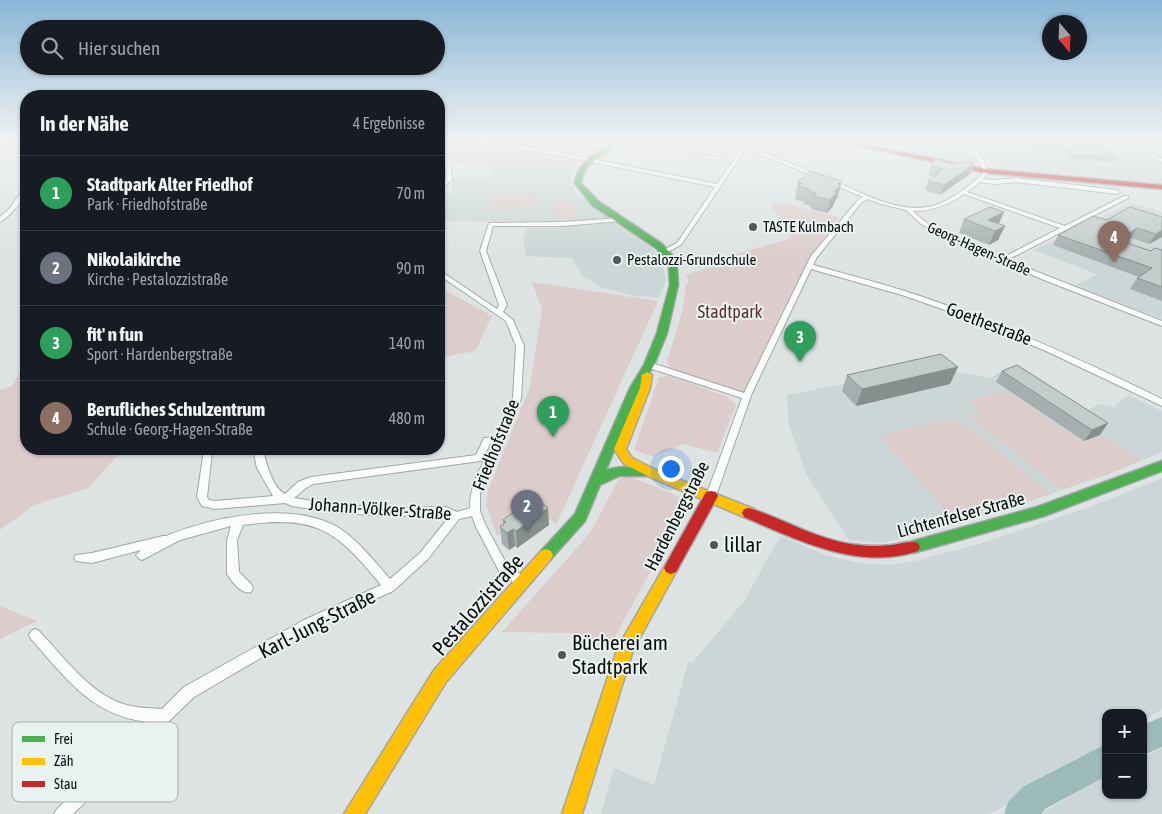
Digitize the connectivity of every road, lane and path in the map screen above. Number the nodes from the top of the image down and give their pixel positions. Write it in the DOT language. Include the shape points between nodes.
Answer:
graph roads {
  1 [pos="578,180"];
  2 [pos="687,180"];
  3 [pos="721,180"];
  4 [pos="826,180"];
  5 [pos="975,180"];
  6 [pos="992,180"];
  7 [pos="1087,180"];
  8 [pos="1162,185"];
  9 [pos="717,186"];
  10 [pos="962,192"];
  11 [pos="1118,192"];
  12 [pos="868,197"];
  13 [pos="1126,197"];
  14 [pos="20,198"];
  15 [pos="908,209"];
  16 [pos="0,220"];
  17 [pos="620,220"];
  18 [pos="1064,228"];
  19 [pos="665,251"];
  20 [pos="1002,260"];
  21 [pos="809,266"];
  22 [pos="445,276"];
  23 [pos="499,313"];
  24 [pos="1162,324"];
  25 [pos="649,365"];
  26 [pos="746,397"];
  27 [pos="1162,403"];
  28 [pos="500,440"];
  29 [pos="207,455"];
  30 [pos="259,455"];
  31 [pos="623,456"];
  32 [pos="1162,466"];
  33 [pos="656,475"];
  34 [pos="597,481"];
  35 [pos="711,496"];
  36 [pos="286,499"];
  37 [pos="475,511"];
  38 [pos="456,516"];
  39 [pos="238,520"];
  40 [pos="175,537"];
  41 [pos="142,555"];
  42 [pos="80,558"];
  43 [pos="522,582"];
  44 [pos="389,587"];
  45 [pos="247,588"];
  46 [pos="35,635"];
  47 [pos="164,716"];
  48 [pos="158,722"];
  49 [pos="74,802"];
  50 [pos="62,814"];
  51 [pos="354,814"];
  52 [pos="572,814"];
  1 -- 17 [label="street" via="595,203"];
  2 -- 9 [label="street"];
  3 -- 9 [label="street"];
  4 -- 12 [label="street, Georg-Hagen-Straße"];
  5 -- 10 [label="street"];
  6 -- 11 [label="street"];
  7 -- 8 [label="street"];
  9 -- 19 [label="street" via="679,244"];
  10 -- 15 [label="street" via="936,207"];
  10 -- 18 [label="street"];
  12 -- 15 [label="street, Georg-Hagen-Straße"];
  12 -- 21 [label="street, Hardenbergstraße" via="860,201"];
  13 -- 18 [label="street"];
  14 -- 16 [label="street"];
  15 -- 20 [label="street, Georg-Hagen-Straße" via="922,223"];
  17 -- 19 [label="street"];
  17 -- 23 [label="street" via="562,224 496,222 490,226 484,251 503,305"];
  18 -- 20 [label="street"];
  19 -- 25 [label="street, Pestalozzistraße" via="673,267 673,291"];
  20 -- 24 [label="street, Georg-Hagen-Straße"];
  21 -- 26 [label="street, Hardenbergstraße"];
  21 -- 27 [label="street, Goethestraße" via="935,303 986,322"];
  22 -- 23 [label="street, Friedhofstraße"];
  23 -- 28 [label="street, Friedhofstraße" via="509,320 520,346 517,398"];
  25 -- 26 [label="street"];
  25 -- 31 [label="street, Pestalozzistraße" via="645,388 620,449"];
  25 -- 34 [label="street, Pestalozzistraße" via="635,388"];
  26 -- 35 [label="street, Hardenbergstraße"];
  28 -- 36 [label="street, Johann-Völker-Straße" via="487,440 480,458 311,481"];
  28 -- 37 [label="street, Friedhofstraße" via="475,494"];
  29 -- 36 [label="street, Johann-Völker-Straße" via="202,497 206,503"];
  30 -- 36 [label="street, Johann-Völker-Straße" via="262,468 277,494"];
  31 -- 33 [label="street, Lichtenfelser Straße"];
  32 -- 35 [label="street, Lichtenfelser Straße" via="1039,512 886,552 854,552 820,542"];
  33 -- 34 [label="street, Lichtenfelser Straße" via="617,471 606,473"];
  33 -- 35 [label="street, Lichtenfelser Straße"];
  34 -- 43 [label="street, Pestalozzistraße" via="580,518"];
  35 -- 52 [label="street, Hardenbergstraße" via="626,646"];
  36 -- 38 [label="street, Johann-Völker-Straße" via="338,509 446,511"];
  37 -- 38 [label="street, Johann-Völker-Straße"];
  37 -- 43 [label="street, Friedhofstraße" via="503,568"];
  38 -- 44 [label="street, Karl-Jung-Straße" via="424,556"];
  39 -- 40 [label="street"];
  39 -- 44 [label="street" via="266,517 299,519 332,529 359,550"];
  39 -- 45 [label="street" via="232,540 233,574"];
  40 -- 41 [label="street"];
  40 -- 42 [label="street" via="92,558"];
  43 -- 51 [label="street, Pestalozzistraße" via="440,676"];
  44 -- 47 [label="street, Karl-Jung-Straße" via="308,624 189,692"];
  46 -- 47 [label="street" via="88,690 107,704 122,710"];
  47 -- 48 [label="street, Karl-Jung-Straße"];
  49 -- 50 [label="street, Karl-Jung-Straße"];
}
